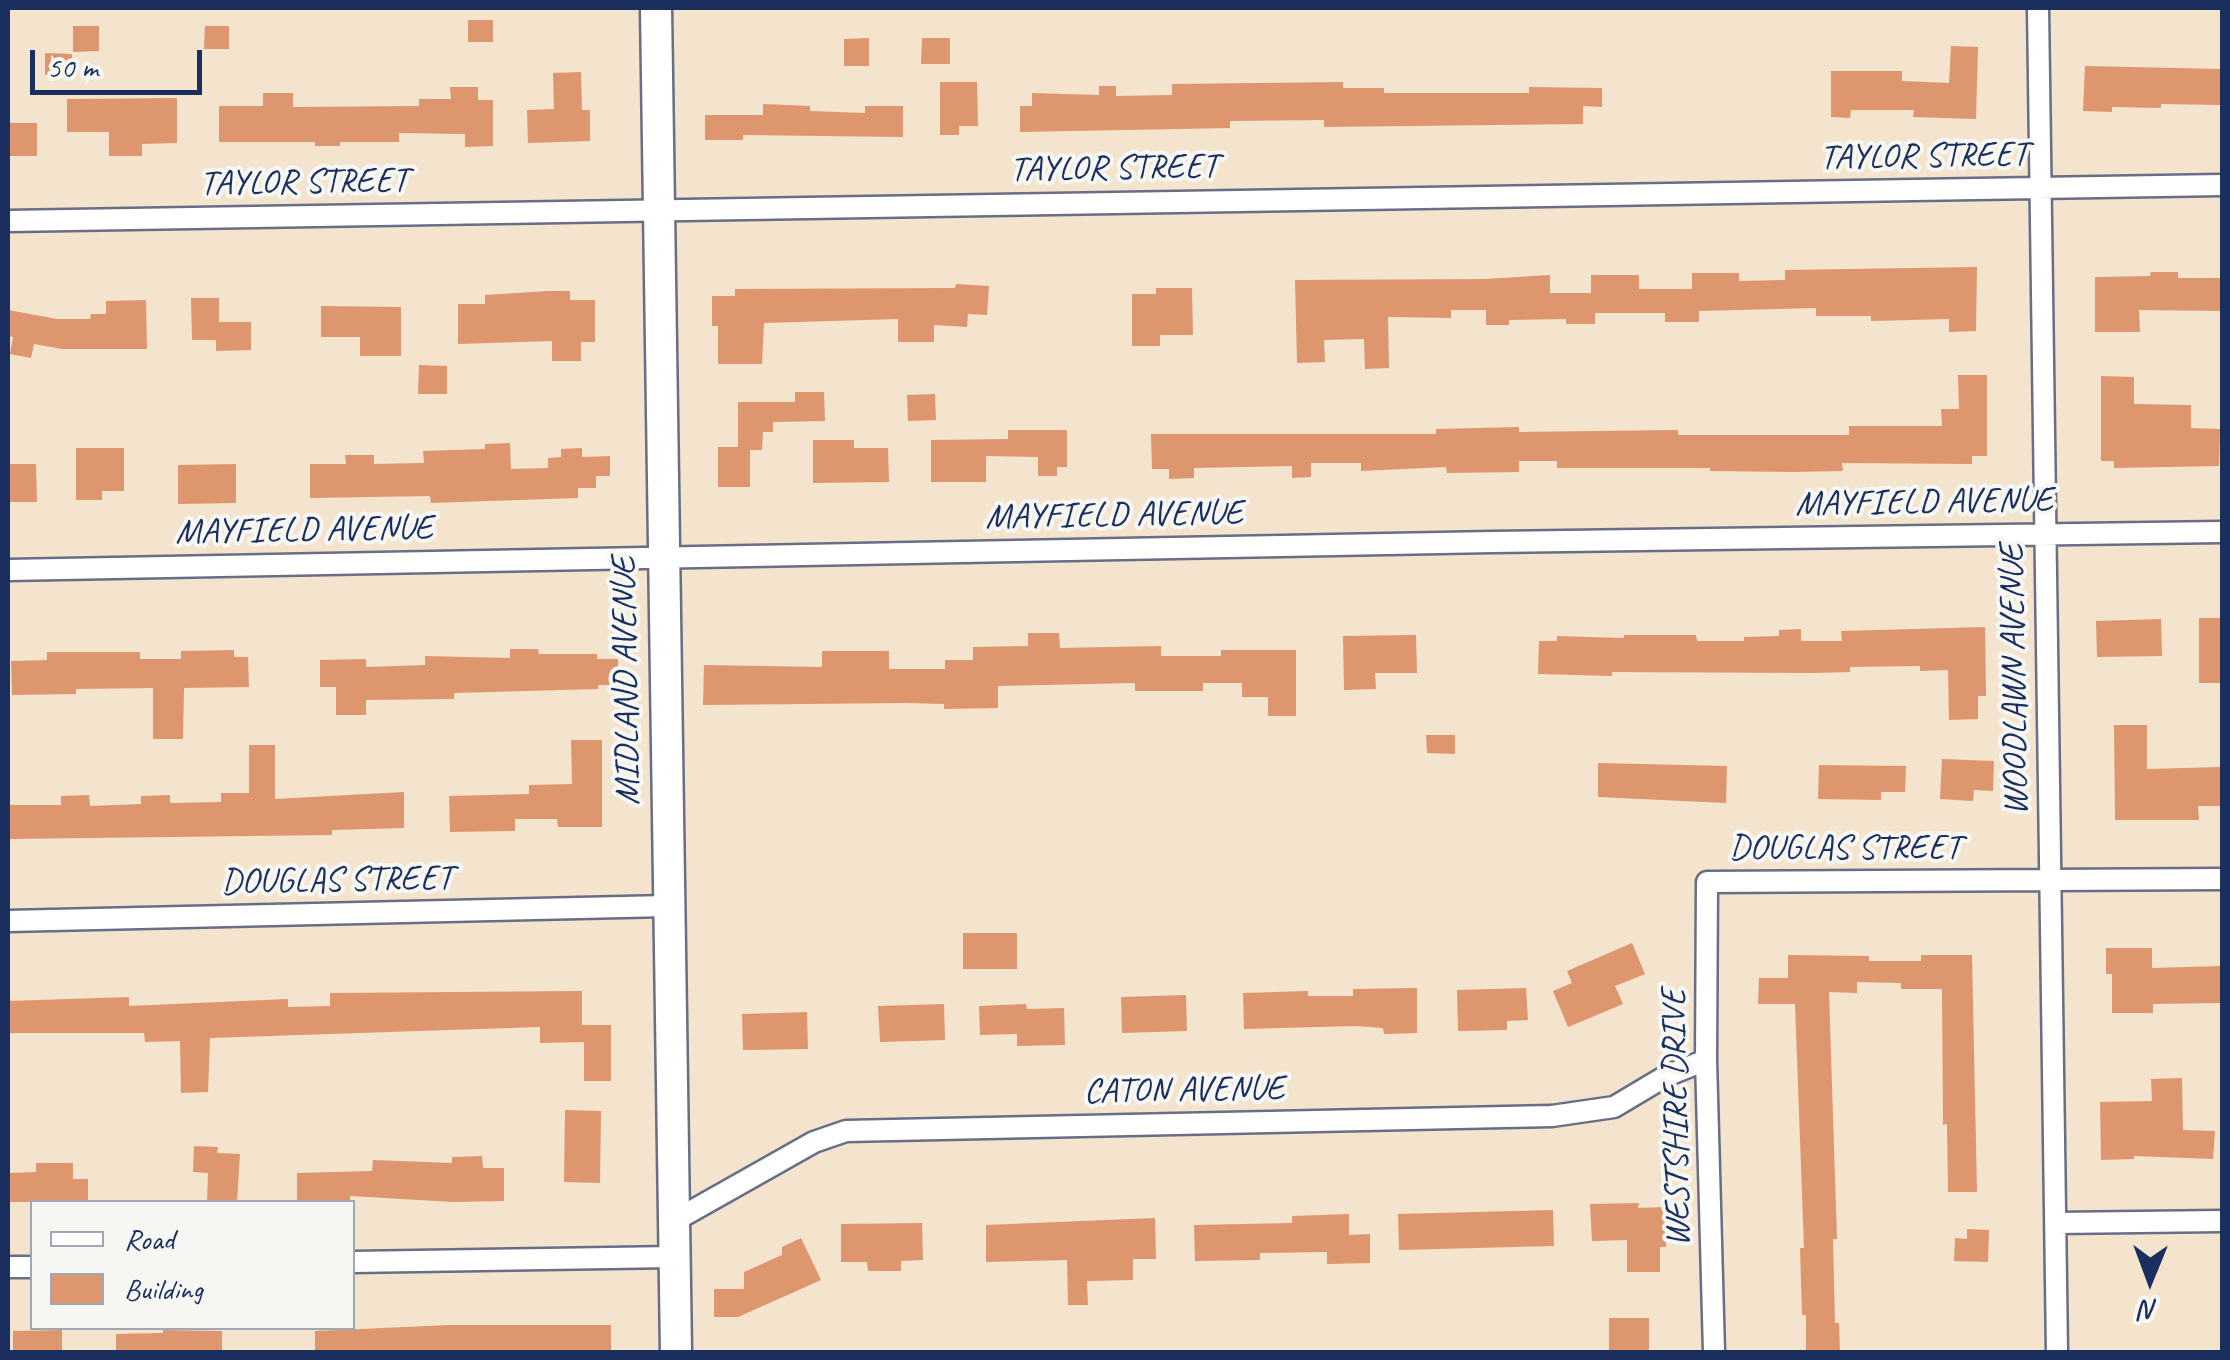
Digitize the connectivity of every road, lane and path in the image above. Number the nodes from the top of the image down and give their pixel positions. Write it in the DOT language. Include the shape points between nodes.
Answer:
graph roads {
  1 [pos="656,8"];
  2 [pos="2038,8"];
  3 [pos="2222,185"];
  4 [pos="2040,188"];
  5 [pos="658,209"];
  6 [pos="8,221"];
  7 [pos="2222,532"];
  8 [pos="2046,534"];
  9 [pos="663,557"];
  10 [pos="8,570"];
  11 [pos="2222,879"];
  12 [pos="2050,881"];
  13 [pos="1707,882"];
  14 [pos="668,906"];
  15 [pos="8,920"];
  16 [pos="1706,1060"];
  17 [pos="674,1221"];
  18 [pos="2222,1221"];
  19 [pos="2056,1223"];
  20 [pos="674,1256"];
  21 [pos="355,1262"];
  22 [pos="676,1352"];
  23 [pos="1714,1352"];
  24 [pos="2057,1352"];
  1 -- 5 [label="main road, MIDLAND AVENUE"];
  2 -- 4 [label="street, WOODLAWN AVENUE"];
  3 -- 4 [label="street, TAYLOR STREET"];
  4 -- 5 [label="street, TAYLOR STREET"];
  4 -- 8 [label="street, WOODLAWN AVENUE"];
  5 -- 6 [label="street, TAYLOR STREET"];
  5 -- 9 [label="main road, MIDLAND AVENUE"];
  7 -- 8 [label="street, MAYFIELD AVENUE"];
  8 -- 9 [label="street, MAYFIELD AVENUE"];
  8 -- 12 [label="street, WOODLAWN AVENUE"];
  9 -- 10 [label="street, MAYFIELD AVENUE"];
  9 -- 14 [label="main road, MIDLAND AVENUE"];
  11 -- 12 [label="street, DOUGLAS STREET"];
  12 -- 13 [label="street, DOUGLAS STREET"];
  12 -- 19 [label="street, WOODLAWN AVENUE"];
  13 -- 16 [label="street, WESTSHIRE DRIVE"];
  14 -- 15 [label="street, DOUGLAS STREET"];
  14 -- 17 [label="main road, MIDLAND AVENUE"];
  16 -- 17 [label="street, CATON AVENUE" via="1614,1107 1552,1116 846,1131 814,1142"];
  16 -- 23 [label="street, WESTSHIRE DRIVE"];
  17 -- 20 [label="main road, MIDLAND AVENUE"];
  18 -- 19 [label="street"];
  19 -- 24 [label="street, WOODLAWN AVENUE"];
  20 -- 21 [label="street"];
  20 -- 22 [label="main road, MIDLAND AVENUE"];
}
